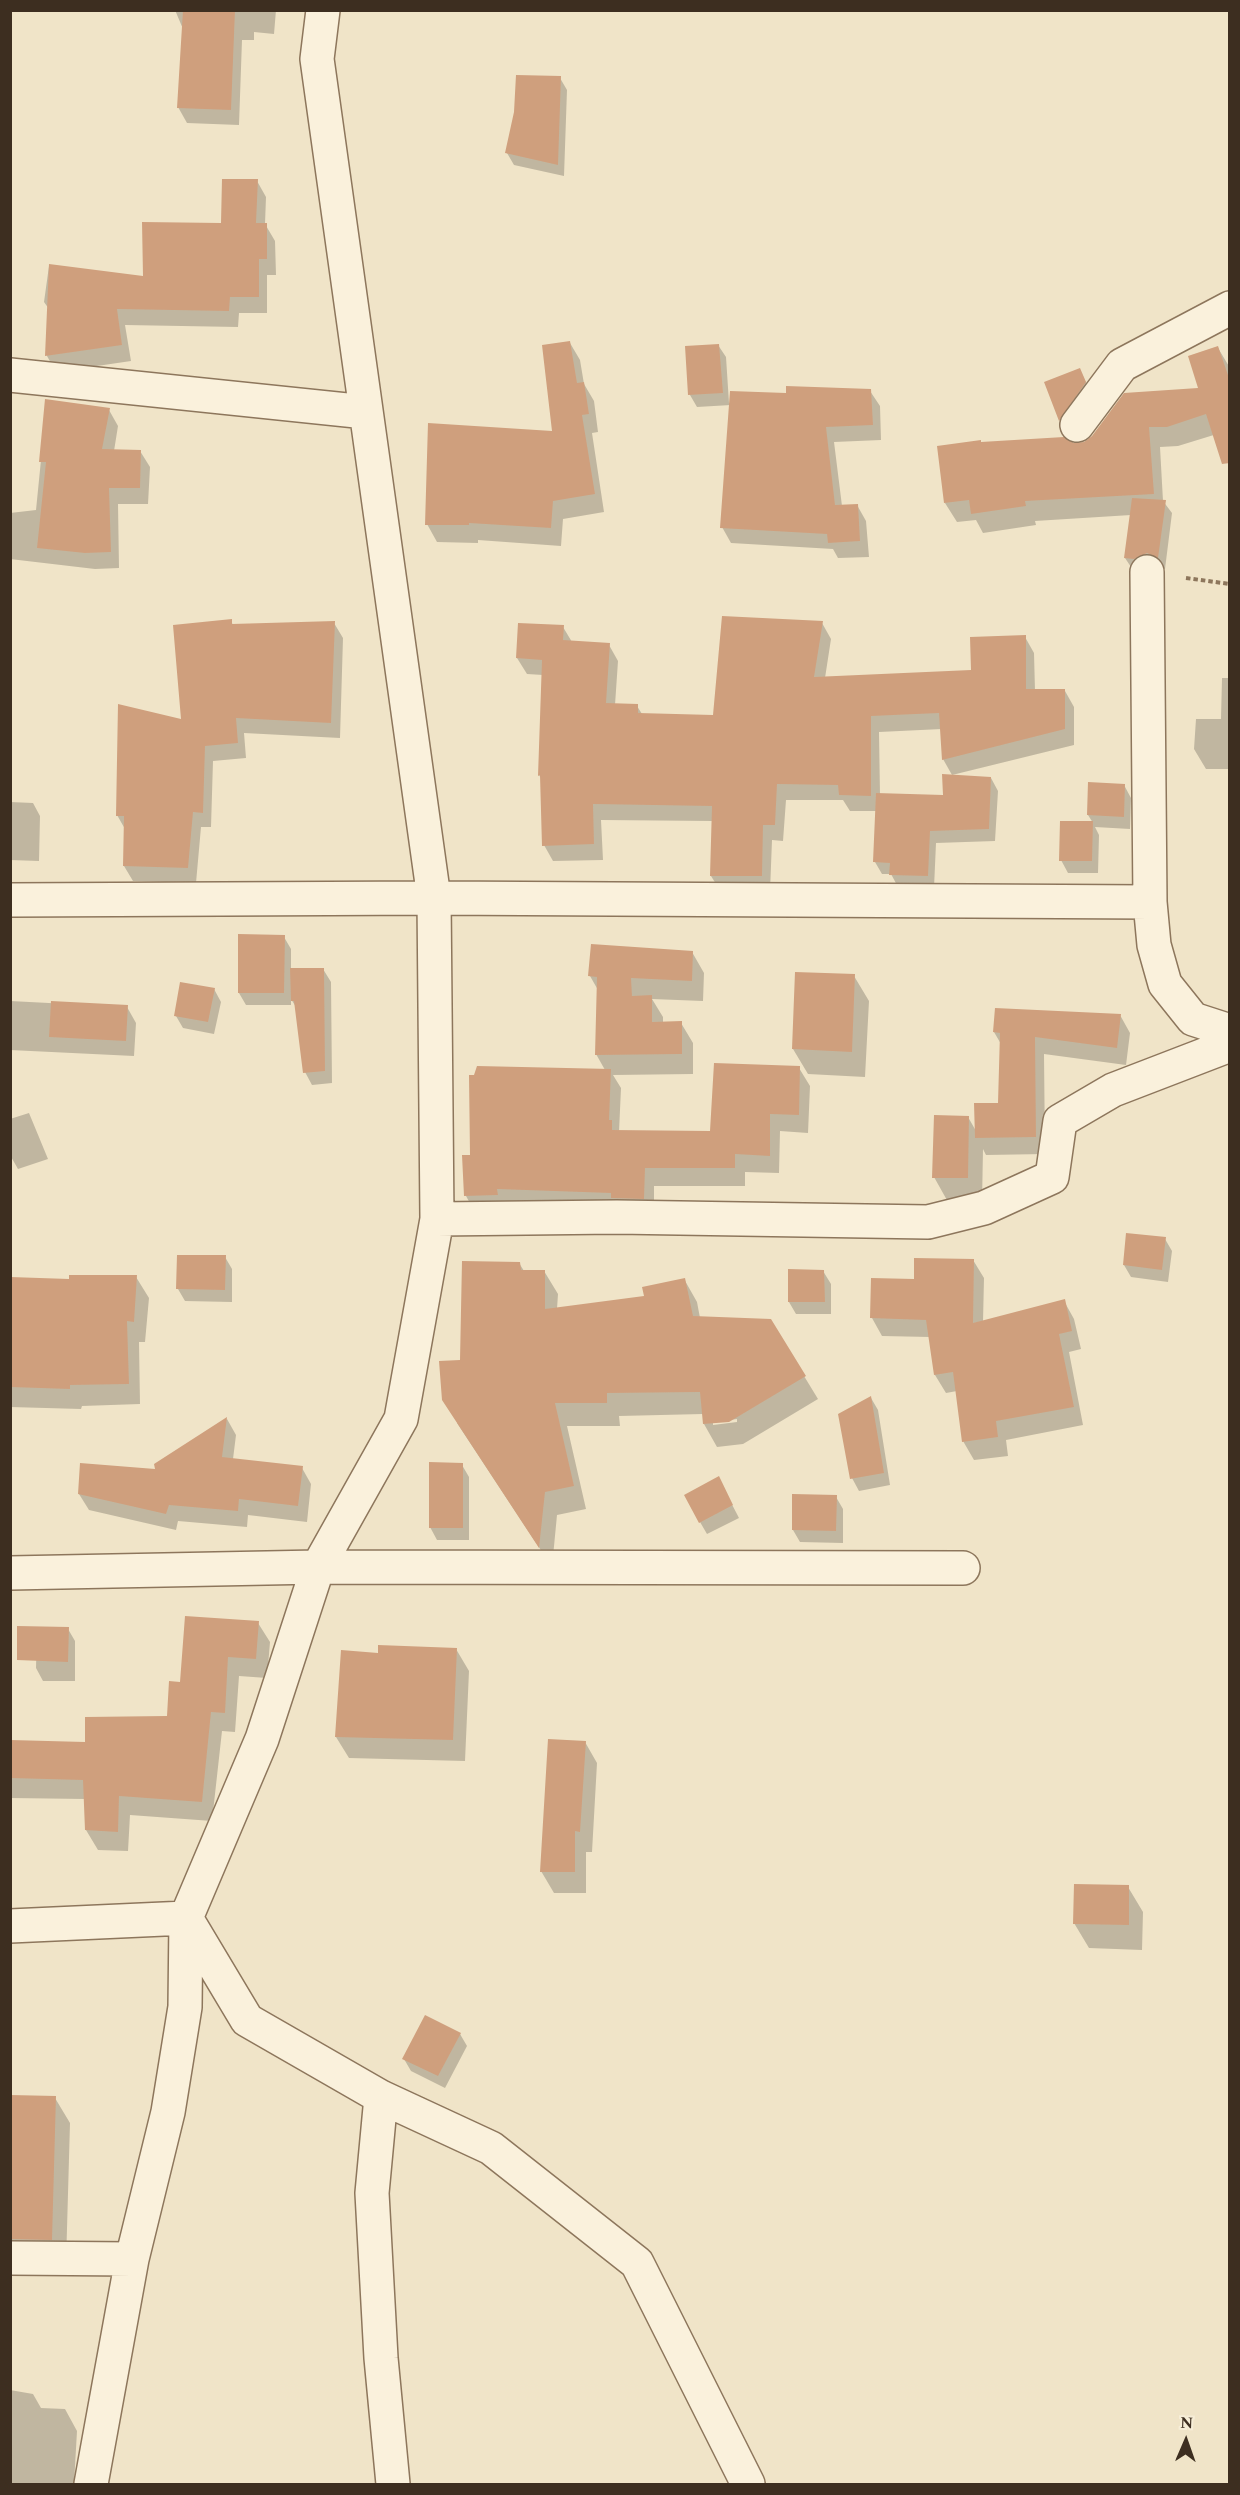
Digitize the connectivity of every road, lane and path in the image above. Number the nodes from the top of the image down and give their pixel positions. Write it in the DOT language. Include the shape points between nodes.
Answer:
graph roads {
  1 [pos="323,10"];
  2 [pos="1230,308"];
  3 [pos="10,375"];
  4 [pos="366,412"];
  5 [pos="1077,425"];
  6 [pos="1148,572"];
  7 [pos="434,898"];
  8 [pos="10,900"];
  9 [pos="1150,902"];
  10 [pos="1230,1031"];
  11 [pos="1230,1045"];
  12 [pos="437,1219"];
  13 [pos="318,1567"];
  14 [pos="963,1568"];
  15 [pos="10,1574"];
  16 [pos="186,1918"];
  17 [pos="10,1926"];
  18 [pos="381,2097"];
  19 [pos="10,2258"];
  20 [pos="132,2259"];
  21 [pos="91,2484"];
  22 [pos="393,2484"];
  23 [pos="748,2484"];
  1 -- 4 [label="street" via="317,59"];
  2 -- 5 [label="street" via="1122,365"];
  3 -- 4 [label="street"];
  4 -- 7 [label="street"];
  6 -- 9 [label="street"];
  7 -- 8 [label="street"];
  7 -- 9 [label="street"];
  7 -- 12 [label="street"];
  9 -- 10 [label="street" via="1154,945 1165,984 1193,1019"];
  11 -- 12 [label="street" via="1113,1090 1060,1121 1052,1177 984,1208 928,1222 617,1217"];
  12 -- 13 [label="street" via="401,1419"];
  13 -- 14 [label="street"];
  13 -- 15 [label="street"];
  13 -- 16 [label="street" via="262,1739"];
  16 -- 17 [label="street"];
  16 -- 18 [label="street" via="246,2020"];
  16 -- 20 [label="street" via="183,2019 168,2112"];
  18 -- 22 [label="street" via="372,2193"];
  18 -- 23 [label="street" via="491,2148 637,2263"];
  19 -- 20 [label="street"];
  20 -- 21 [label="street"];
}
